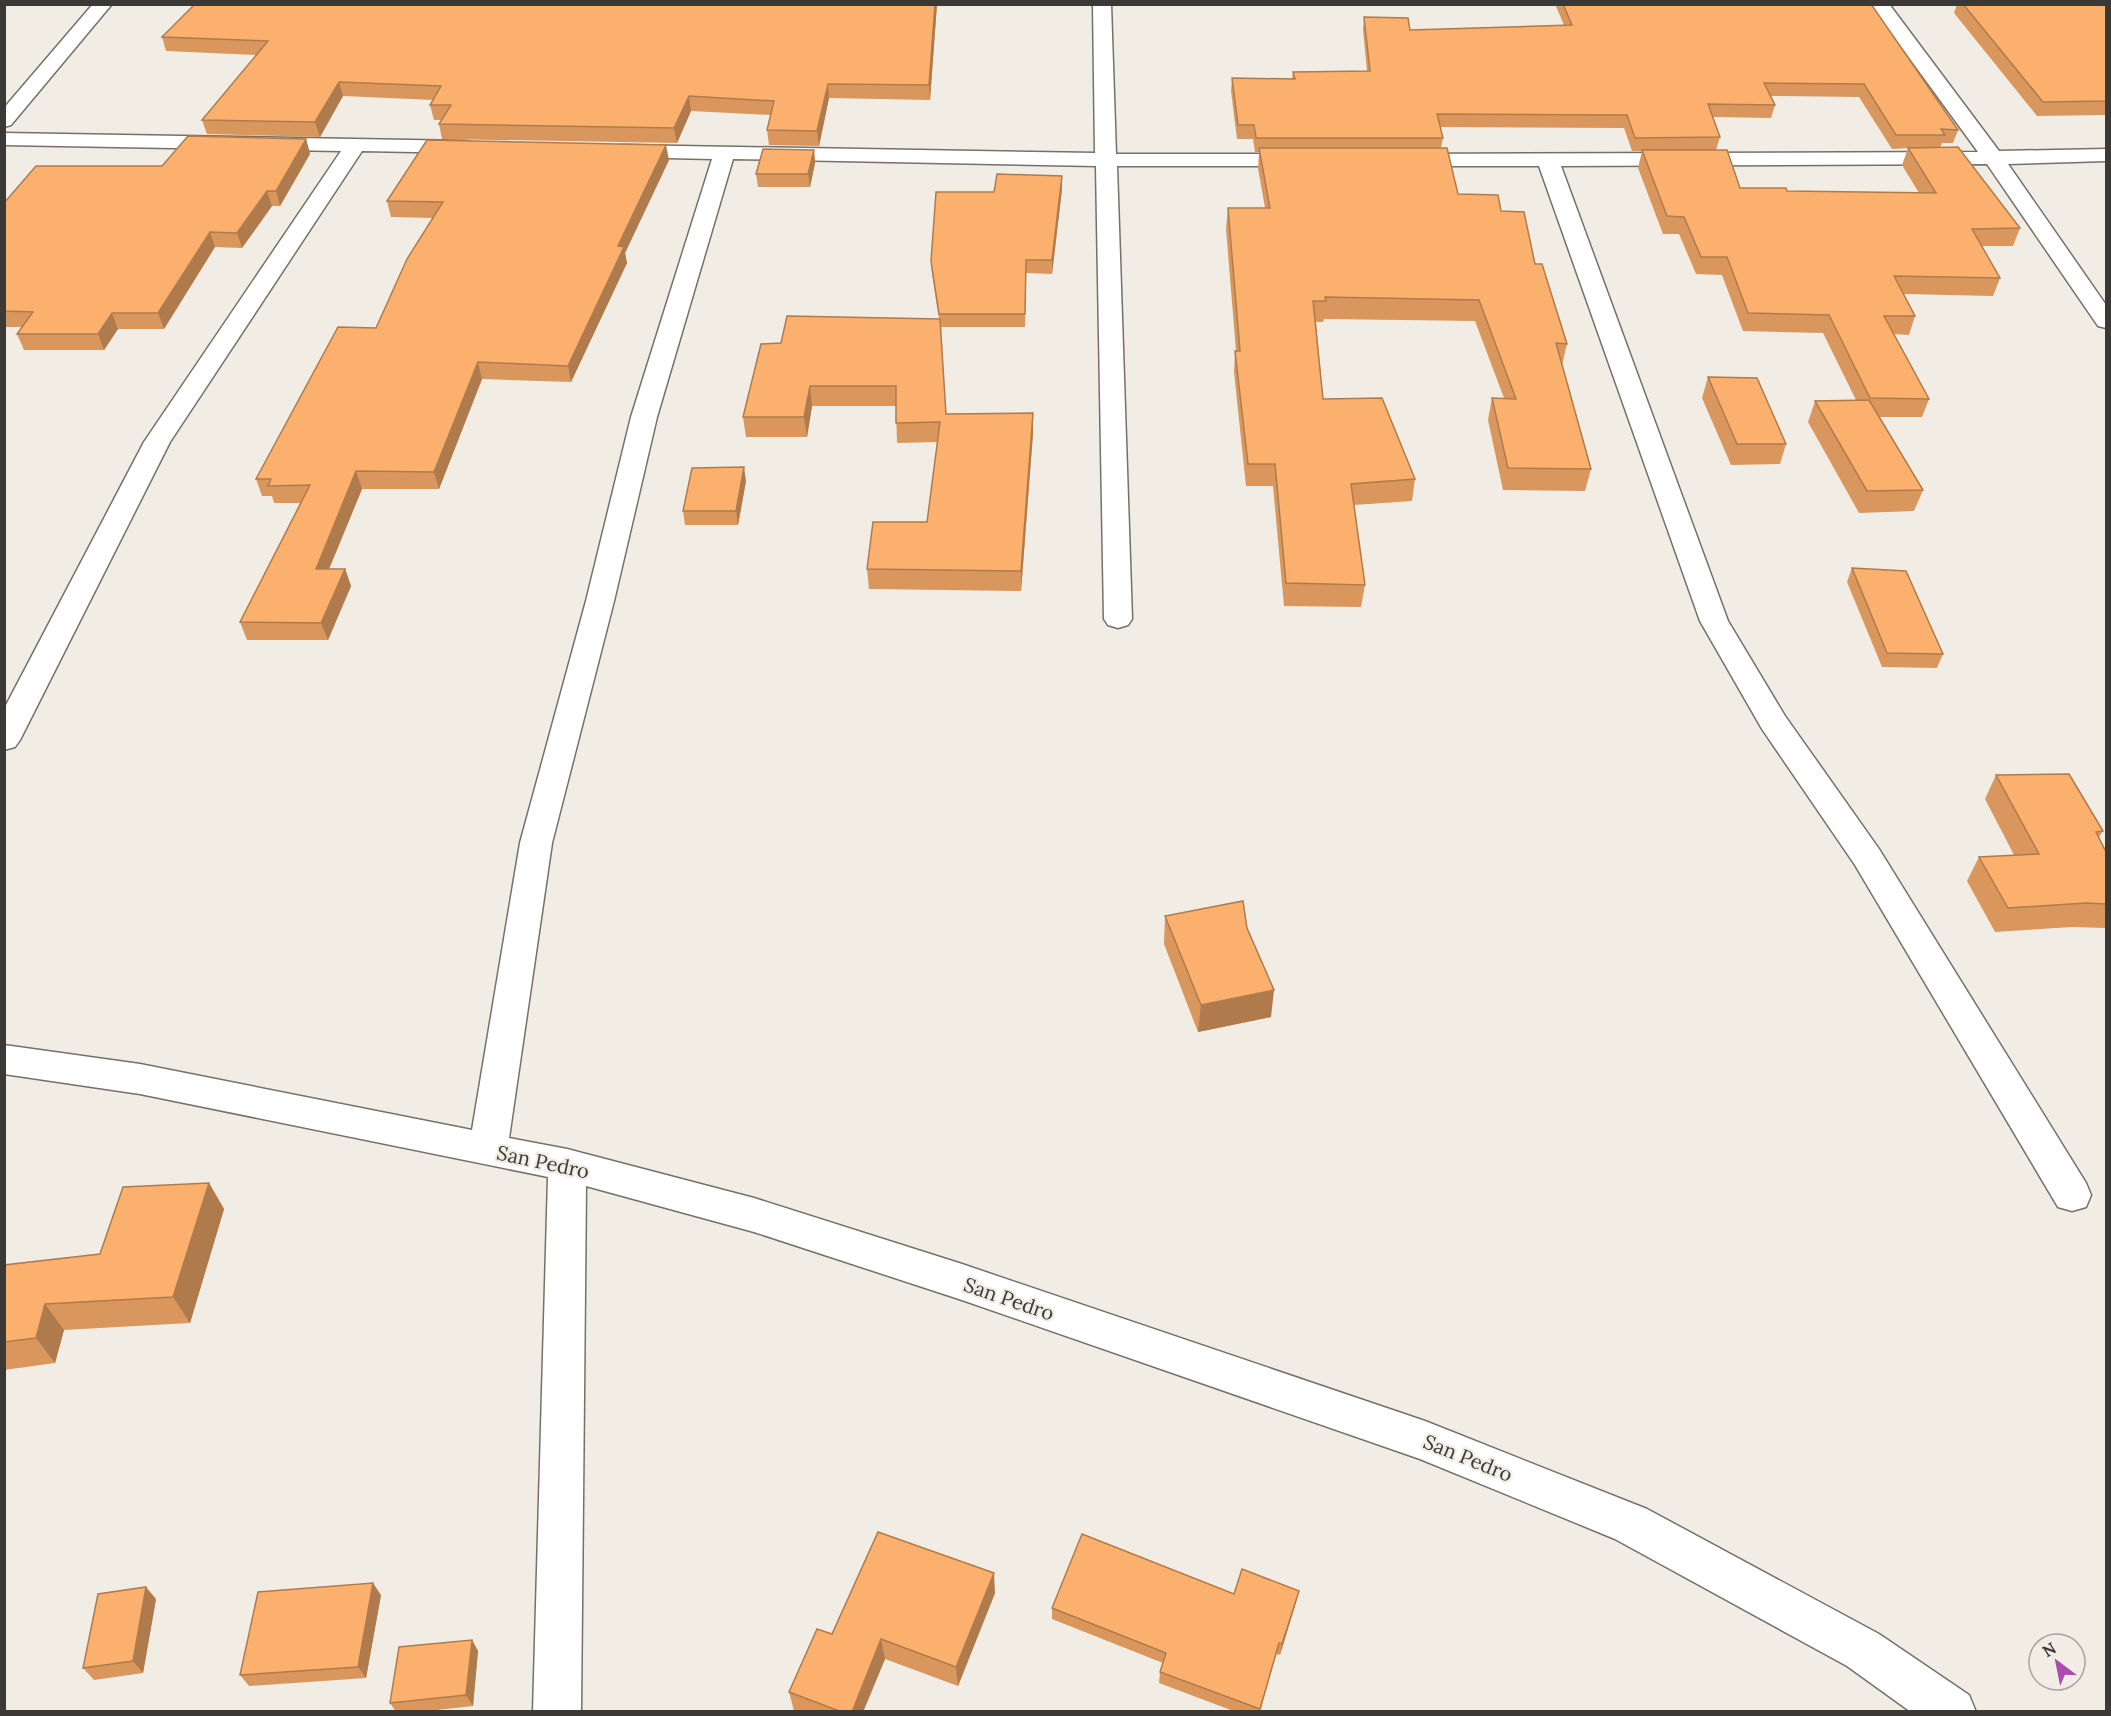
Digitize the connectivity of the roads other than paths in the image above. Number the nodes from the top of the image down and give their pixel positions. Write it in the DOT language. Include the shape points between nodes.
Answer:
graph roads {
  1 [pos="103,4"];
  2 [pos="1102,4"];
  3 [pos="1880,4"];
  4 [pos="4,120"];
  5 [pos="4,139"];
  6 [pos="356,144"];
  7 [pos="487,148"];
  8 [pos="605,151"];
  9 [pos="724,154"];
  10 [pos="2106,156"];
  11 [pos="1993,158"];
  12 [pos="1107,160"];
  13 [pos="1322,160"];
  14 [pos="1381,160"];
  15 [pos="1548,160"];
  16 [pos="2106,321"];
  17 [pos="1118,619"];
  18 [pos="4,740"];
  19 [pos="4,1059"];
  20 [pos="488,1150"];
  21 [pos="567,1166"];
  22 [pos="2072,1196"];
  23 [pos="557,1712"];
  24 [pos="1952,1712"];
  1 -- 4 [label="street"];
  2 -- 12 [label="street"];
  3 -- 11 [label="street"];
  5 -- 6 [label="street"];
  6 -- 7 [label="street"];
  6 -- 18 [label="street" via="157,442"];
  8 -- 9 [label="street"];
  9 -- 12 [label="street"];
  9 -- 20 [label="street" via="644,417 536,843"];
  10 -- 11 [label="street"];
  11 -- 15 [label="street"];
  11 -- 16 [label="street"];
  12 -- 13 [label="street"];
  12 -- 17 [label="street"];
  14 -- 15 [label="street"];
  15 -- 22 [label="street" via="1714,621 1773,722 1867,857"];
  19 -- 20 [label="street, San Pedro" via="140,1079"];
  20 -- 21 [label="street, San Pedro"];
  21 -- 23 [label="street"];
  21 -- 24 [label="street, San Pedro" via="765,1219 1425,1441 1632,1524 1863,1650"];
}
